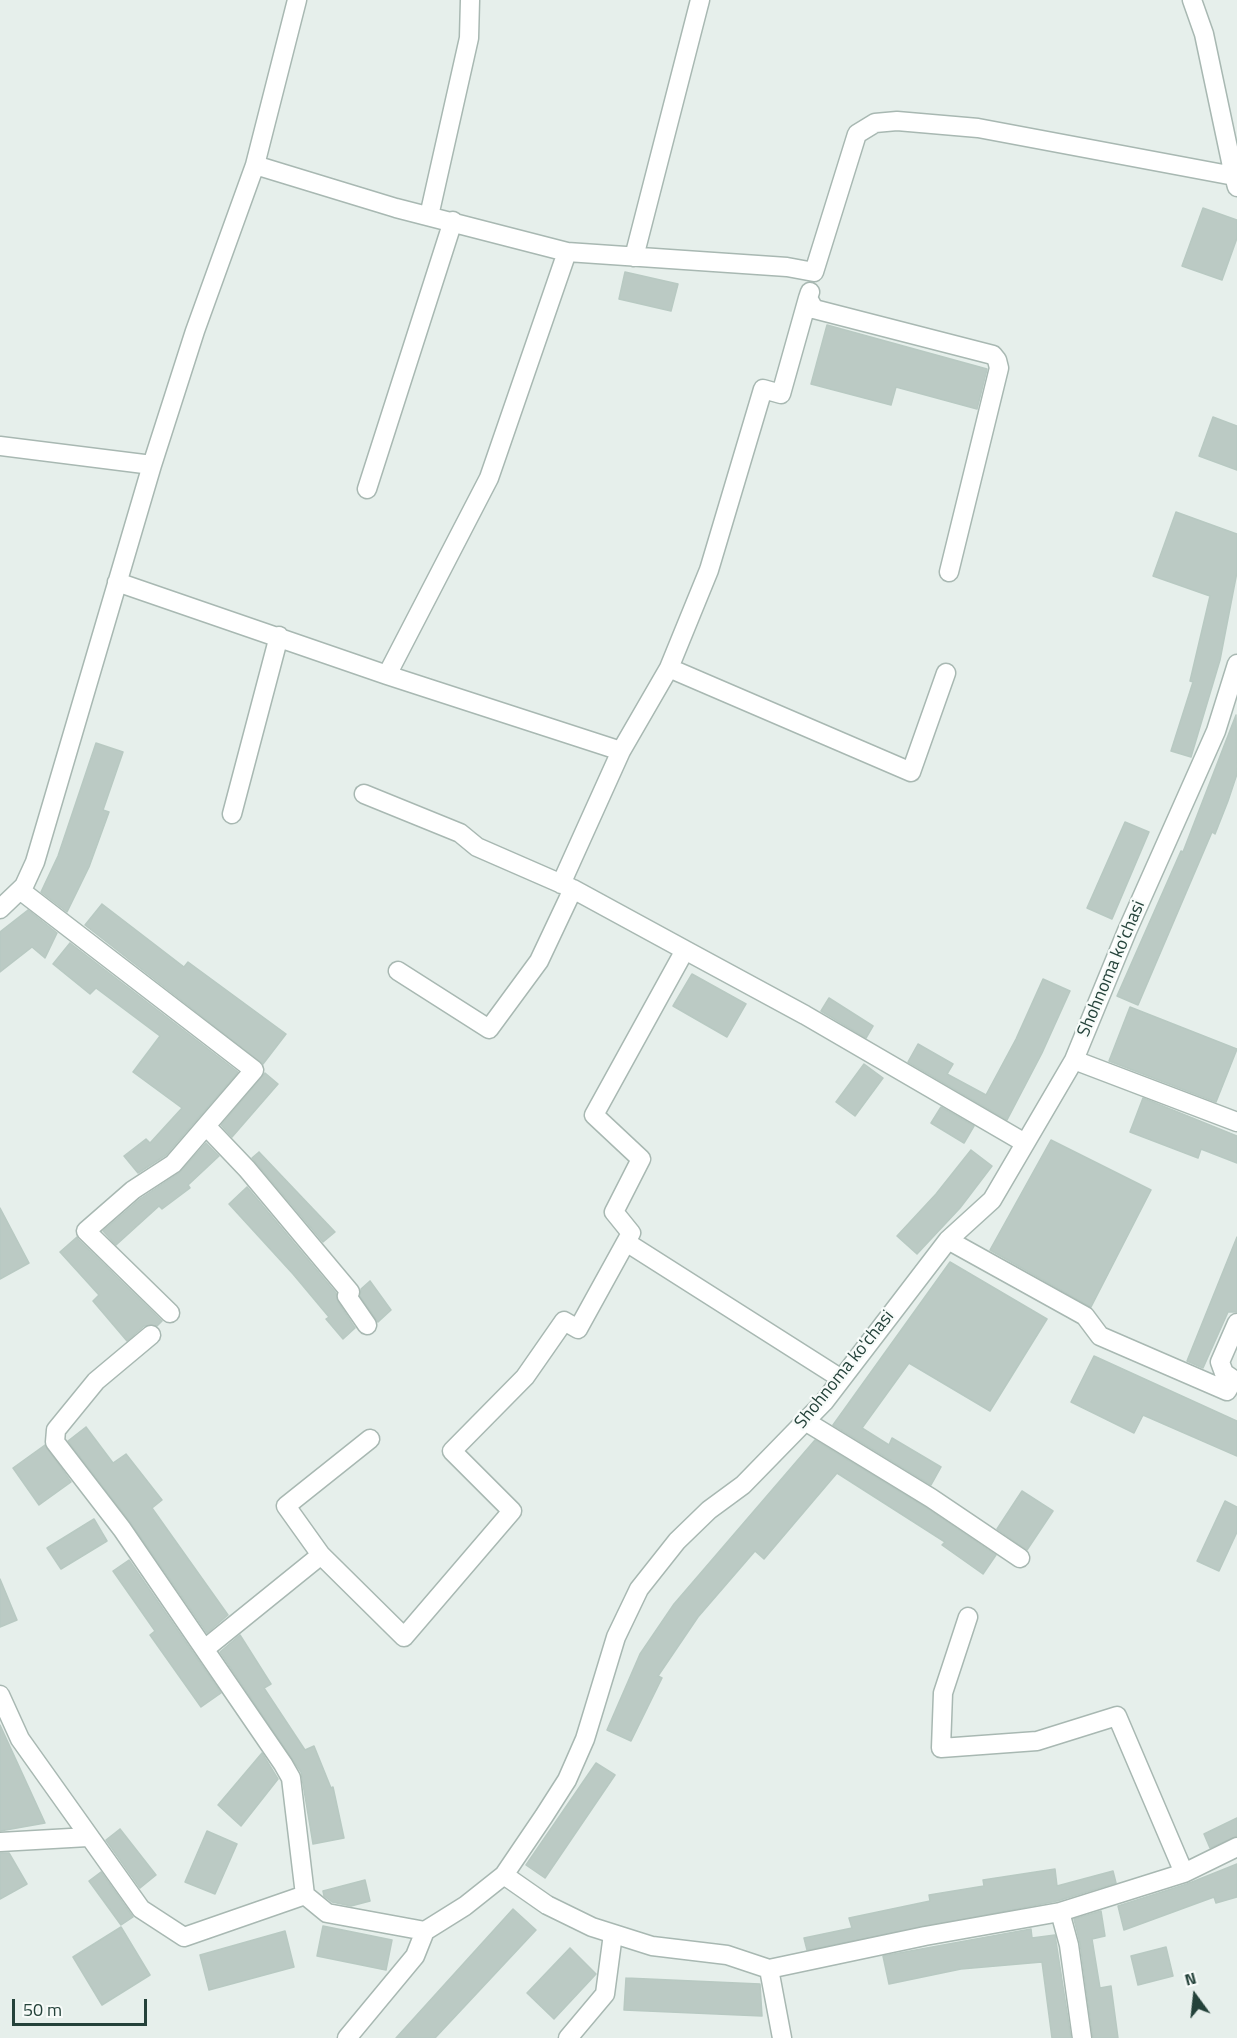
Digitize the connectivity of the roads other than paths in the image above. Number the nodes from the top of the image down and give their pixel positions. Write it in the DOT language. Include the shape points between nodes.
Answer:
graph roads {
  1 [pos="297,0"];
  2 [pos="470,0"];
  3 [pos="700,0"];
  4 [pos="1192,0"];
  5 [pos="255,165"];
  6 [pos="1235,182"];
  7 [pos="429,216"];
  8 [pos="453,221"];
  9 [pos="567,252"];
  10 [pos="634,257"];
  11 [pos="814,272"];
  12 [pos="808,298"];
  13 [pos="0,446"];
  14 [pos="152,465"];
  15 [pos="367,489"];
  16 [pos="949,572"];
  17 [pos="117,582"];
  18 [pos="279,636"];
  19 [pos="1237,664"];
  20 [pos="669,668"];
  21 [pos="946,673"];
  22 [pos="387,675"];
  23 [pos="621,751"];
  24 [pos="364,794"];
  25 [pos="232,814"];
  26 [pos="567,886"];
  27 [pos="20,890"];
  28 [pos="0,909"];
  29 [pos="685,950"];
  30 [pos="398,971"];
  31 [pos="1074,1060"];
  32 [pos="1237,1122"];
  33 [pos="207,1127"];
  34 [pos="1025,1143"];
  35 [pos="948,1240"];
  36 [pos="626,1242"];
  37 [pos="170,1313"];
  38 [pos="1237,1323"];
  39 [pos="368,1325"];
  40 [pos="151,1335"];
  41 [pos="840,1378"];
  42 [pos="1235,1382"];
  43 [pos="805,1421"];
  44 [pos="370,1439"];
  45 [pos="321,1555"];
  46 [pos="1020,1558"];
  47 [pos="968,1617"];
  48 [pos="206,1648"];
  49 [pos="0,1695"];
  50 [pos="88,1837"];
  51 [pos="0,1842"];
  52 [pos="1237,1847"];
  53 [pos="1184,1873"];
  54 [pos="504,1875"];
  55 [pos="305,1895"];
  56 [pos="1060,1912"];
  57 [pos="425,1931"];
  58 [pos="613,1934"];
  59 [pos="769,1969"];
  60 [pos="347,2038"];
  61 [pos="568,2038"];
  62 [pos="782,2038"];
  63 [pos="1082,2038"];
  1 -- 5 [label="street"];
  2 -- 7 [label="street" via="468,38"];
  3 -- 10 [label="street"];
  4 -- 6 [label="street" via="1204,34"];
  5 -- 7 [label="street"];
  5 -- 14 [label="street"];
  6 -- 11 [label="street" via="978,128 897,121 875,123 856,134"];
  7 -- 8 [label="street"];
  8 -- 9 [label="street"];
  8 -- 15 [label="street"];
  9 -- 10 [label="street"];
  9 -- 22 [label="street" via="489,478"];
  10 -- 11 [label="street"];
  11 -- 12 [label="street"];
  12 -- 16 [label="street" via="814,309 993,355 997,360 999,368"];
  12 -- 20 [label="street" via="781,394 763,389 709,570"];
  13 -- 14 [label="street"];
  14 -- 17 [label="street"];
  17 -- 18 [label="street"];
  17 -- 27 [label="street" via="35,862"];
  18 -- 22 [label="street"];
  18 -- 25 [label="street"];
  19 -- 31 [label="street, Shohnoma ko'chasi" via="1216,731"];
  20 -- 21 [label="street" via="911,772"];
  20 -- 23 [label="street"];
  22 -- 23 [label="street"];
  23 -- 26 [label="street"];
  24 -- 26 [label="street" via="460,833 477,847"];
  26 -- 29 [label="street"];
  26 -- 30 [label="street" via="539,962 489,1029"];
  27 -- 28 [label="street"];
  27 -- 33 [label="street" via="254,1070"];
  29 -- 34 [label="street"];
  29 -- 36 [label="street" via="594,1115 642,1159 614,1212 632,1233"];
  31 -- 32 [label="street"];
  31 -- 34 [label="street, Shohnoma ko'chasi"];
  33 -- 37 [label="street" via="173,1164 133,1190 86,1231"];
  33 -- 39 [label="street" via="350,1292 347,1296"];
  34 -- 35 [label="street, Shohnoma ko'chasi" via="992,1200"];
  35 -- 41 [label="street, Shohnoma ko'chasi"];
  35 -- 42 [label="street" via="1085,1316 1100,1336 1227,1391"];
  36 -- 41 [label="street"];
  36 -- 45 [label="street" via="578,1329 564,1321 525,1377 452,1451 512,1511 404,1637"];
  38 -- 42 [label="street" via="1220,1362 1224,1373"];
  40 -- 48 [label="street" via="96,1381 56,1430 55,1442"];
  41 -- 43 [label="street, Shohnoma ko'chasi"];
  43 -- 46 [label="street"];
  43 -- 54 [label="street, Shohnoma ko'chasi" via="743,1485 677,1541 639,1589 616,1637 585,1739 567,1780"];
  44 -- 45 [label="street" via="286,1506"];
  45 -- 48 [label="street"];
  47 -- 53 [label="street" via="943,1693 941,1748 1037,1741 1117,1716"];
  48 -- 55 [label="street" via="291,1778"];
  49 -- 50 [label="street" via="20,1739"];
  50 -- 51 [label="street"];
  50 -- 55 [label="street" via="141,1909 184,1937"];
  52 -- 53 [label="street"];
  53 -- 56 [label="street"];
  54 -- 57 [label="street, Shohnoma ko'chasi"];
  54 -- 58 [label="street" via="547,1905"];
  55 -- 57 [label="street" via="327,1913"];
  56 -- 59 [label="street"];
  56 -- 63 [label="street" via="1069,1945"];
  57 -- 60 [label="street" via="415,1956"];
  58 -- 59 [label="street" via="652,1946 727,1955"];
  58 -- 61 [label="street" via="605,1994"];
  59 -- 62 [label="street"];
}
